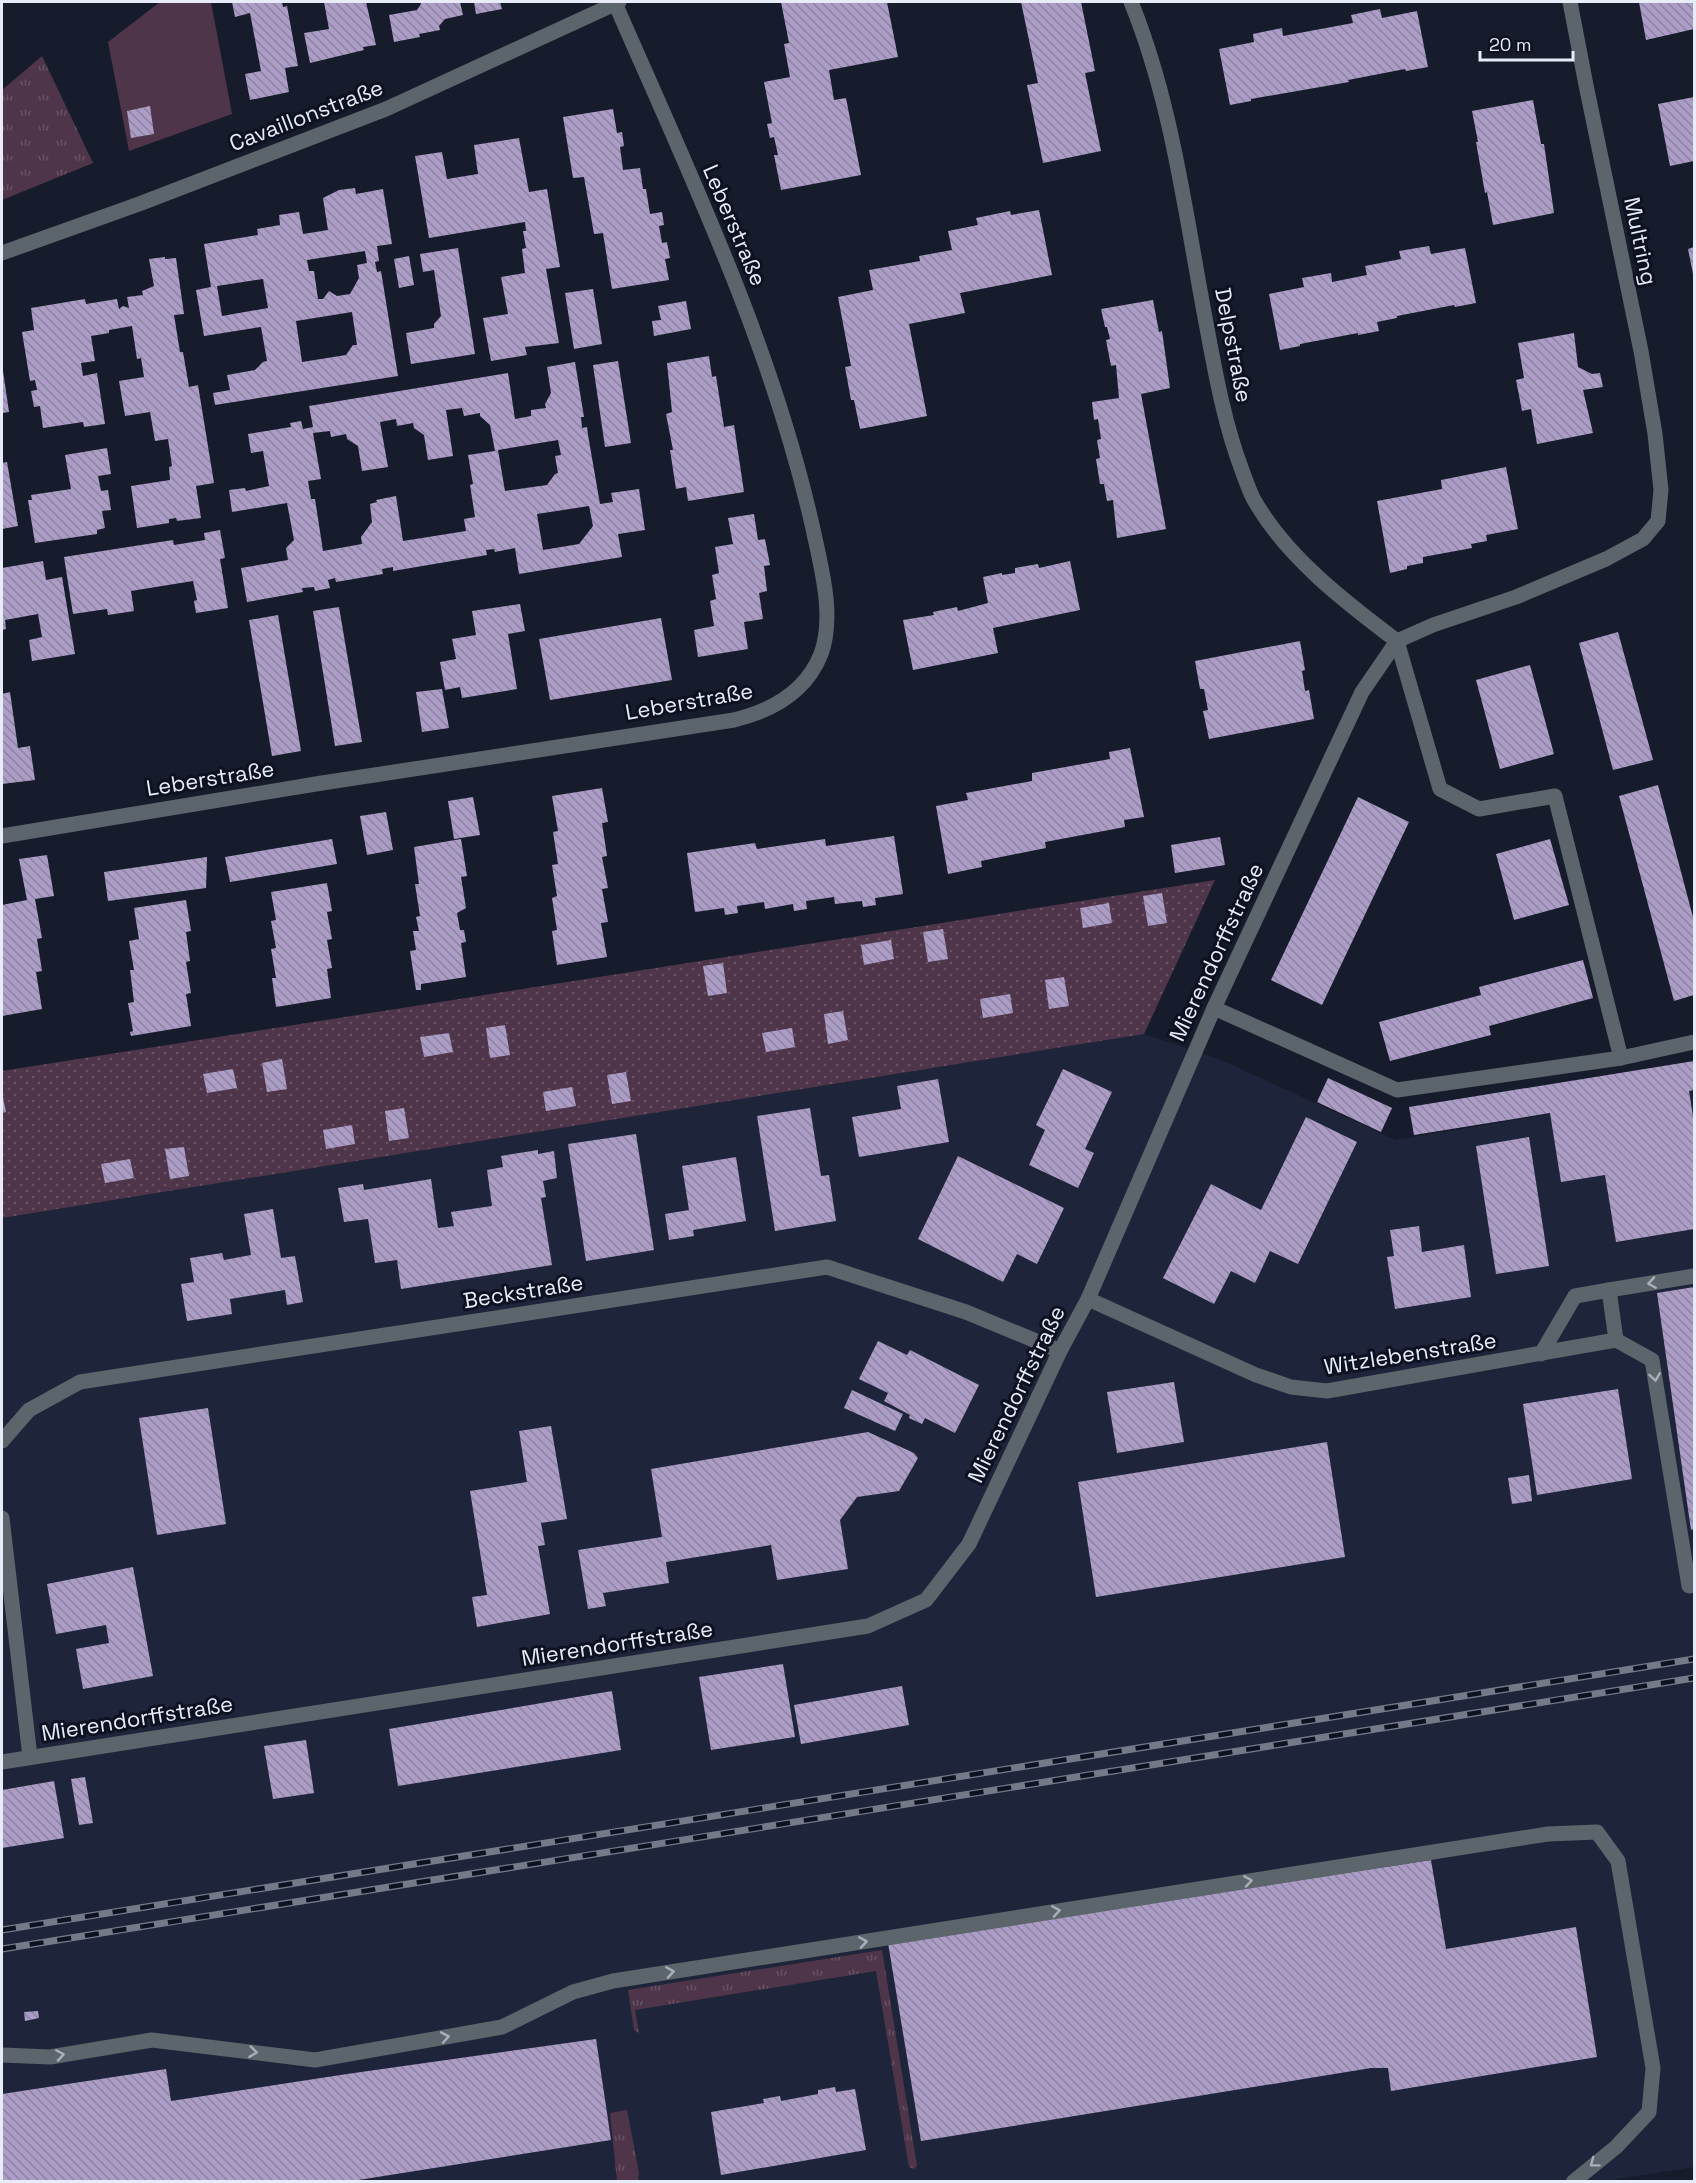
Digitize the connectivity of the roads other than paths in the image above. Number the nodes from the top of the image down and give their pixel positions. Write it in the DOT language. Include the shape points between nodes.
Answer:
graph roads {
  1 [pos="617,2"];
  2 [pos="1131,2"];
  3 [pos="1570,2"];
  4 [pos="2,253"];
  5 [pos="1397,641"];
  6 [pos="2,836"];
  7 [pos="1214,1008"];
  8 [pos="1695,1042"];
  9 [pos="1621,1058"];
  10 [pos="1695,1276"];
  11 [pos="1609,1290"];
  12 [pos="1088,1299"];
  13 [pos="1616,1340"];
  14 [pos="1060,1351"];
  15 [pos="1541,1354"];
  16 [pos="2,1441"];
  17 [pos="2,1518"];
  18 [pos="1695,1585"];
  19 [pos="30,1757"];
  20 [pos="2,1762"];
  21 [pos="2,2055"];
  22 [pos="1573,2181"];
  1 -- 4 [label="street, Cavaillonstraße" via="386,109"];
  1 -- 6 [label="street, Leberstraße" via="734,278 775,390 797,466 826,589 821,653 808,678 780,704 734,720"];
  2 -- 5 [label="street, Delpstraße" via="1170,132 1232,443 1253,497 1294,552 1346,603"];
  3 -- 5 [label="street, Multring" via="1641,351 1661,490 1658,521 1643,539 1585,568"];
  5 -- 7 [label="street, Mierendorffstraße" via="1362,693"];
  5 -- 9 [label="street" via="1440,789 1479,809 1554,796"];
  7 -- 9 [label="street" via="1396,1089"];
  7 -- 12 [label="street, Mierendorffstraße"];
  8 -- 9 [label="street"];
  10 -- 11 [label="street, one-way"];
  11 -- 13 [label="street"];
  11 -- 15 [label="street" via="1575,1296"];
  12 -- 14 [label="street, Mierendorffstraße"];
  12 -- 15 [label="street, Witzlebenstraße" via="1256,1375 1291,1387 1315,1390"];
  13 -- 15 [label="street, Witzlebenstraße"];
  13 -- 18 [label="street, one-way" via="1652,1360 1689,1586"];
  14 -- 16 [label="street, Beckstraße" via="966,1312 827,1267 80,1382 29,1410"];
  14 -- 19 [label="street, Mierendorffstraße" via="969,1544 926,1600 868,1626"];
  17 -- 19 [label="street"];
  19 -- 20 [label="street, Mierendorffstraße"];
  21 -- 22 [label="street, one-way" via="50,2056 152,2040 315,2060 502,2027 573,1992 613,1982 1524,1837 1598,1832 1618,1861 1653,2068 1649,2112 1616,2147"];
}
